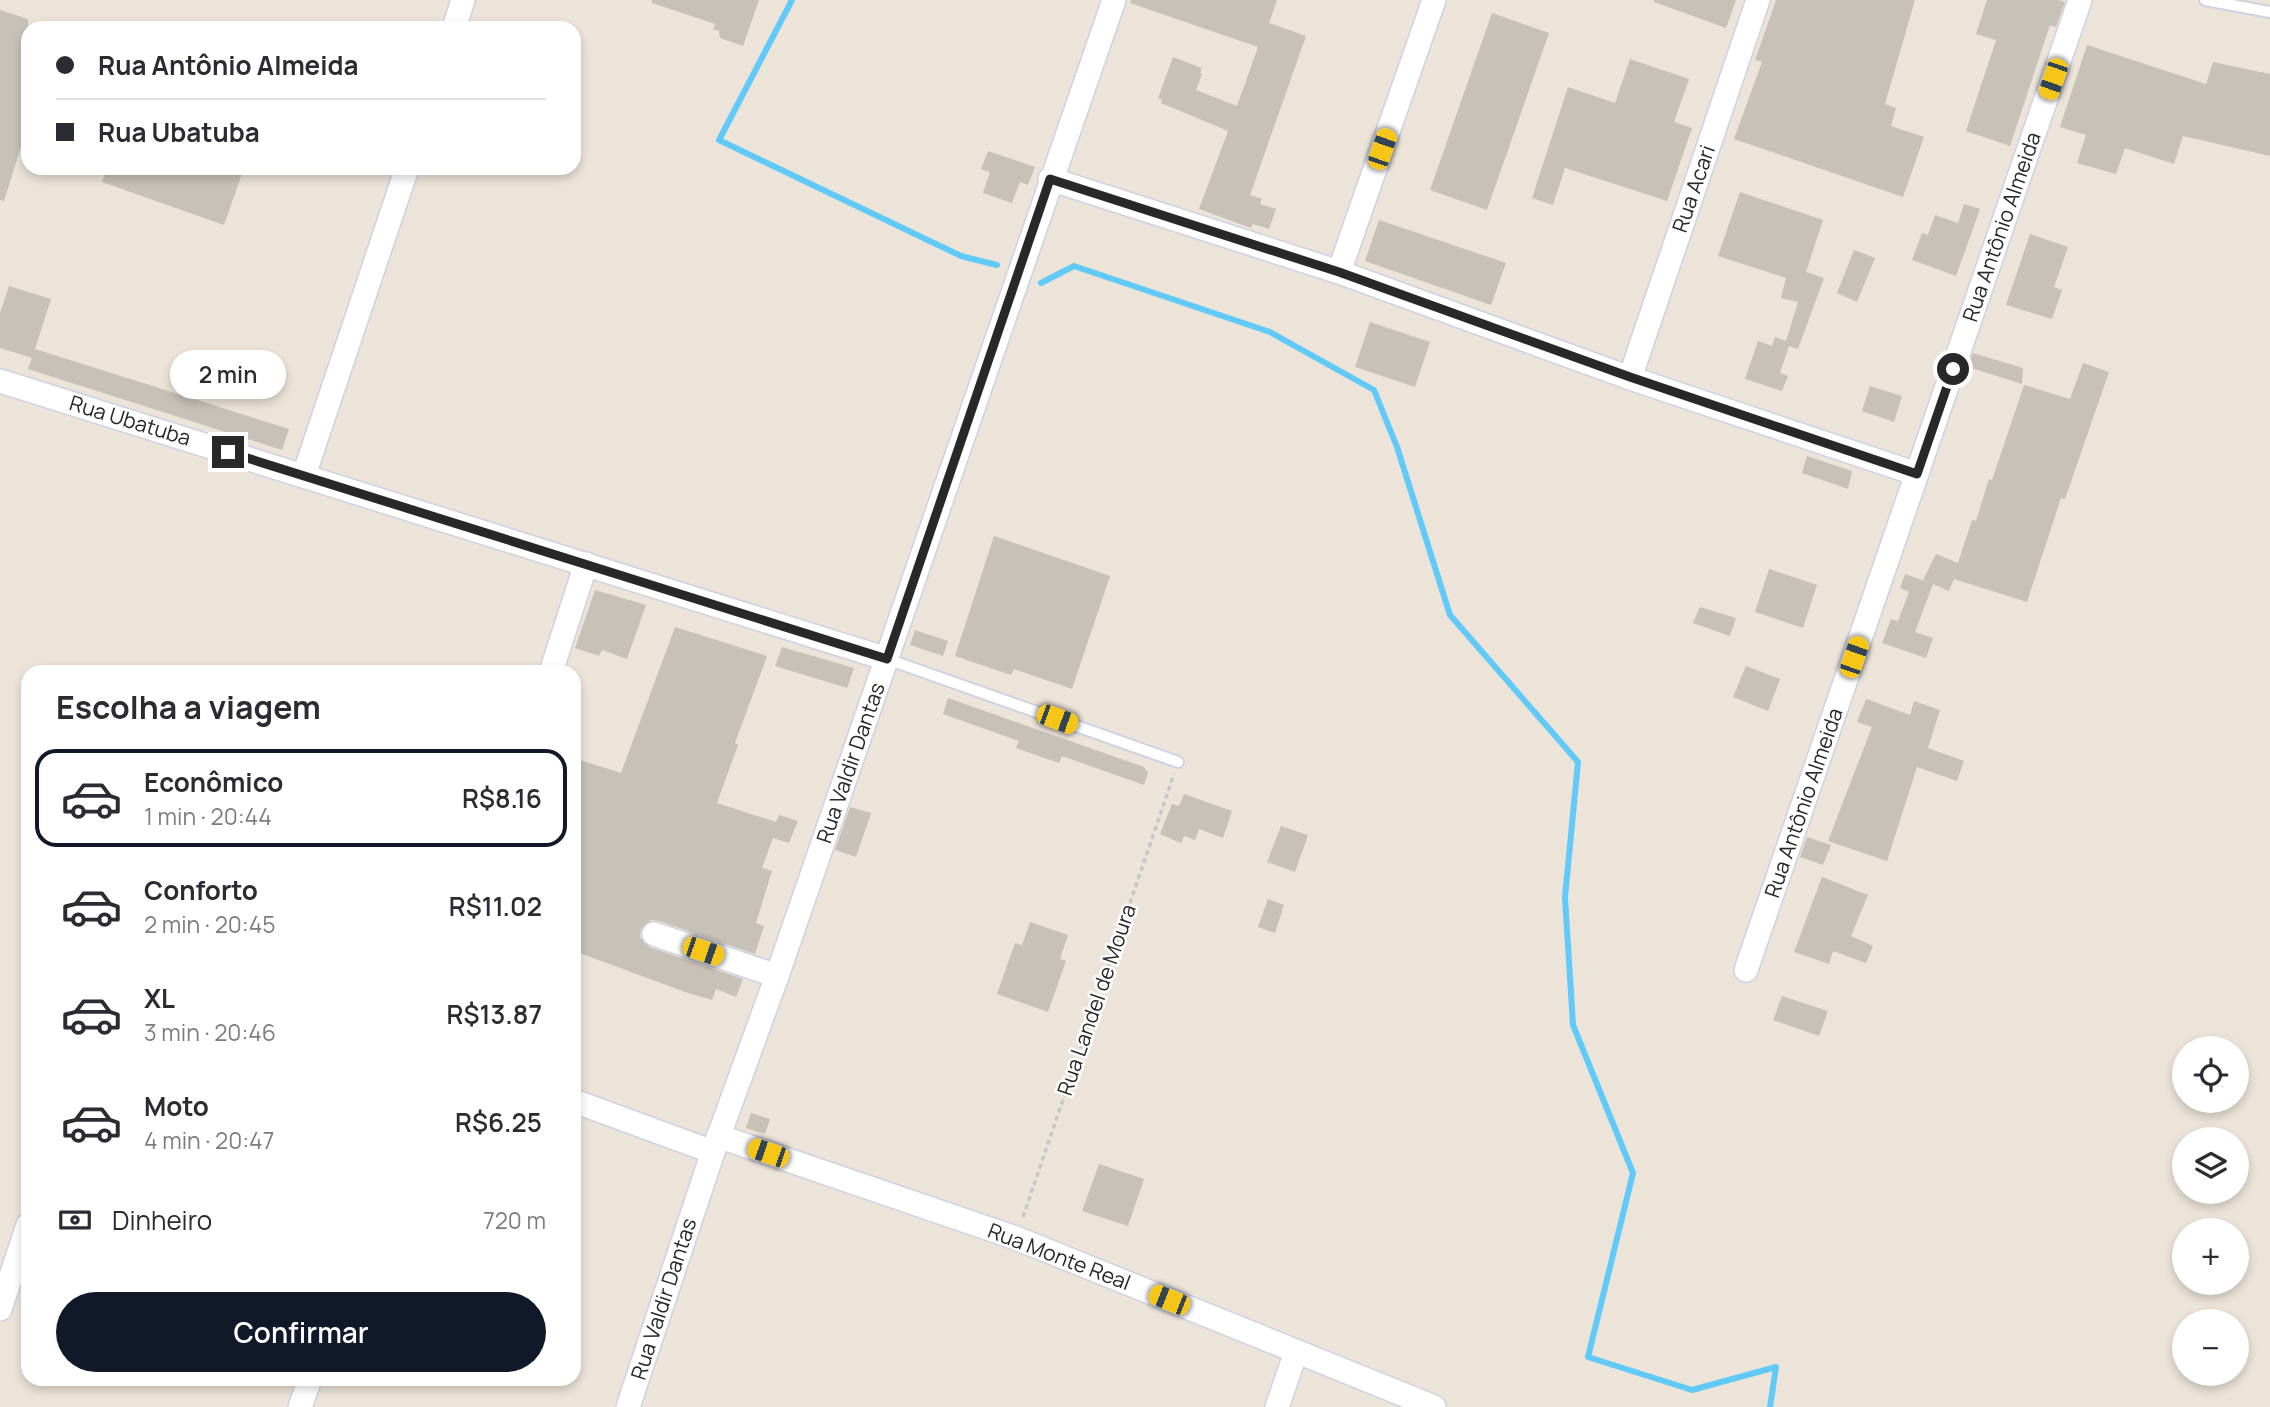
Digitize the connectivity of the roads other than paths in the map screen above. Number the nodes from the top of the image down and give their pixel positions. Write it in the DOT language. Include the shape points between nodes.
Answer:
graph roads {
  1 [pos="463,0"];
  2 [pos="1114,0"];
  3 [pos="1434,0"];
  4 [pos="1758,0"];
  5 [pos="2080,0"];
  6 [pos="2205,0"];
  7 [pos="2270,12"];
  8 [pos="456,21"];
  9 [pos="405,175"];
  10 [pos="1050,179"];
  11 [pos="1339,272"];
  12 [pos="1630,377"];
  13 [pos="0,381"];
  14 [pos="1917,474"];
  15 [pos="304,475"];
  16 [pos="586,564"];
  17 [pos="887,659"];
  18 [pos="553,665"];
  19 [pos="1178,762"];
  20 [pos="654,934"];
  21 [pos="1746,970"];
  22 [pos="777,976"];
  23 [pos="581,1103"];
  24 [pos="716,1144"];
  25 [pos="21,1246"];
  26 [pos="0,1309"];
  27 [pos="1296,1352"];
  28 [pos="308,1386"];
  29 [pos="300,1407"];
  30 [pos="628,1407"];
  31 [pos="1277,1407"];
  32 [pos="1434,1407"];
  1 -- 8 [label="street"];
  2 -- 10 [label="street, Rua Valdir Dantas"];
  3 -- 11 [label="street"];
  4 -- 12 [label="street, Rua Acari"];
  5 -- 14 [label="street, Rua Antônio Almeida"];
  6 -- 7 [label="lane"];
  9 -- 15 [label="street"];
  10 -- 11 [label="street"];
  10 -- 17 [label="street, Rua Valdir Dantas"];
  11 -- 12 [label="street"];
  12 -- 14 [label="street"];
  13 -- 15 [label="street, Rua Ubatuba"];
  14 -- 21 [label="street, Rua Antônio Almeida"];
  15 -- 16 [label="street, Rua Ubatuba"];
  16 -- 17 [label="street, Rua Ubatuba"];
  16 -- 18 [label="street"];
  17 -- 19 [label="lane, Rua Ubatuba"];
  17 -- 22 [label="street, Rua Valdir Dantas"];
  20 -- 22 [label="street"];
  22 -- 24 [label="street, Rua Valdir Dantas"];
  23 -- 24 [label="street, Rua Monte Real"];
  24 -- 27 [label="street, Rua Monte Real" via="1016,1238"];
  24 -- 30 [label="street, Rua Valdir Dantas"];
  25 -- 26 [label="street"];
  27 -- 31 [label="street"];
  27 -- 32 [label="street, Rua Monte Real"];
  28 -- 29 [label="street"];
}
